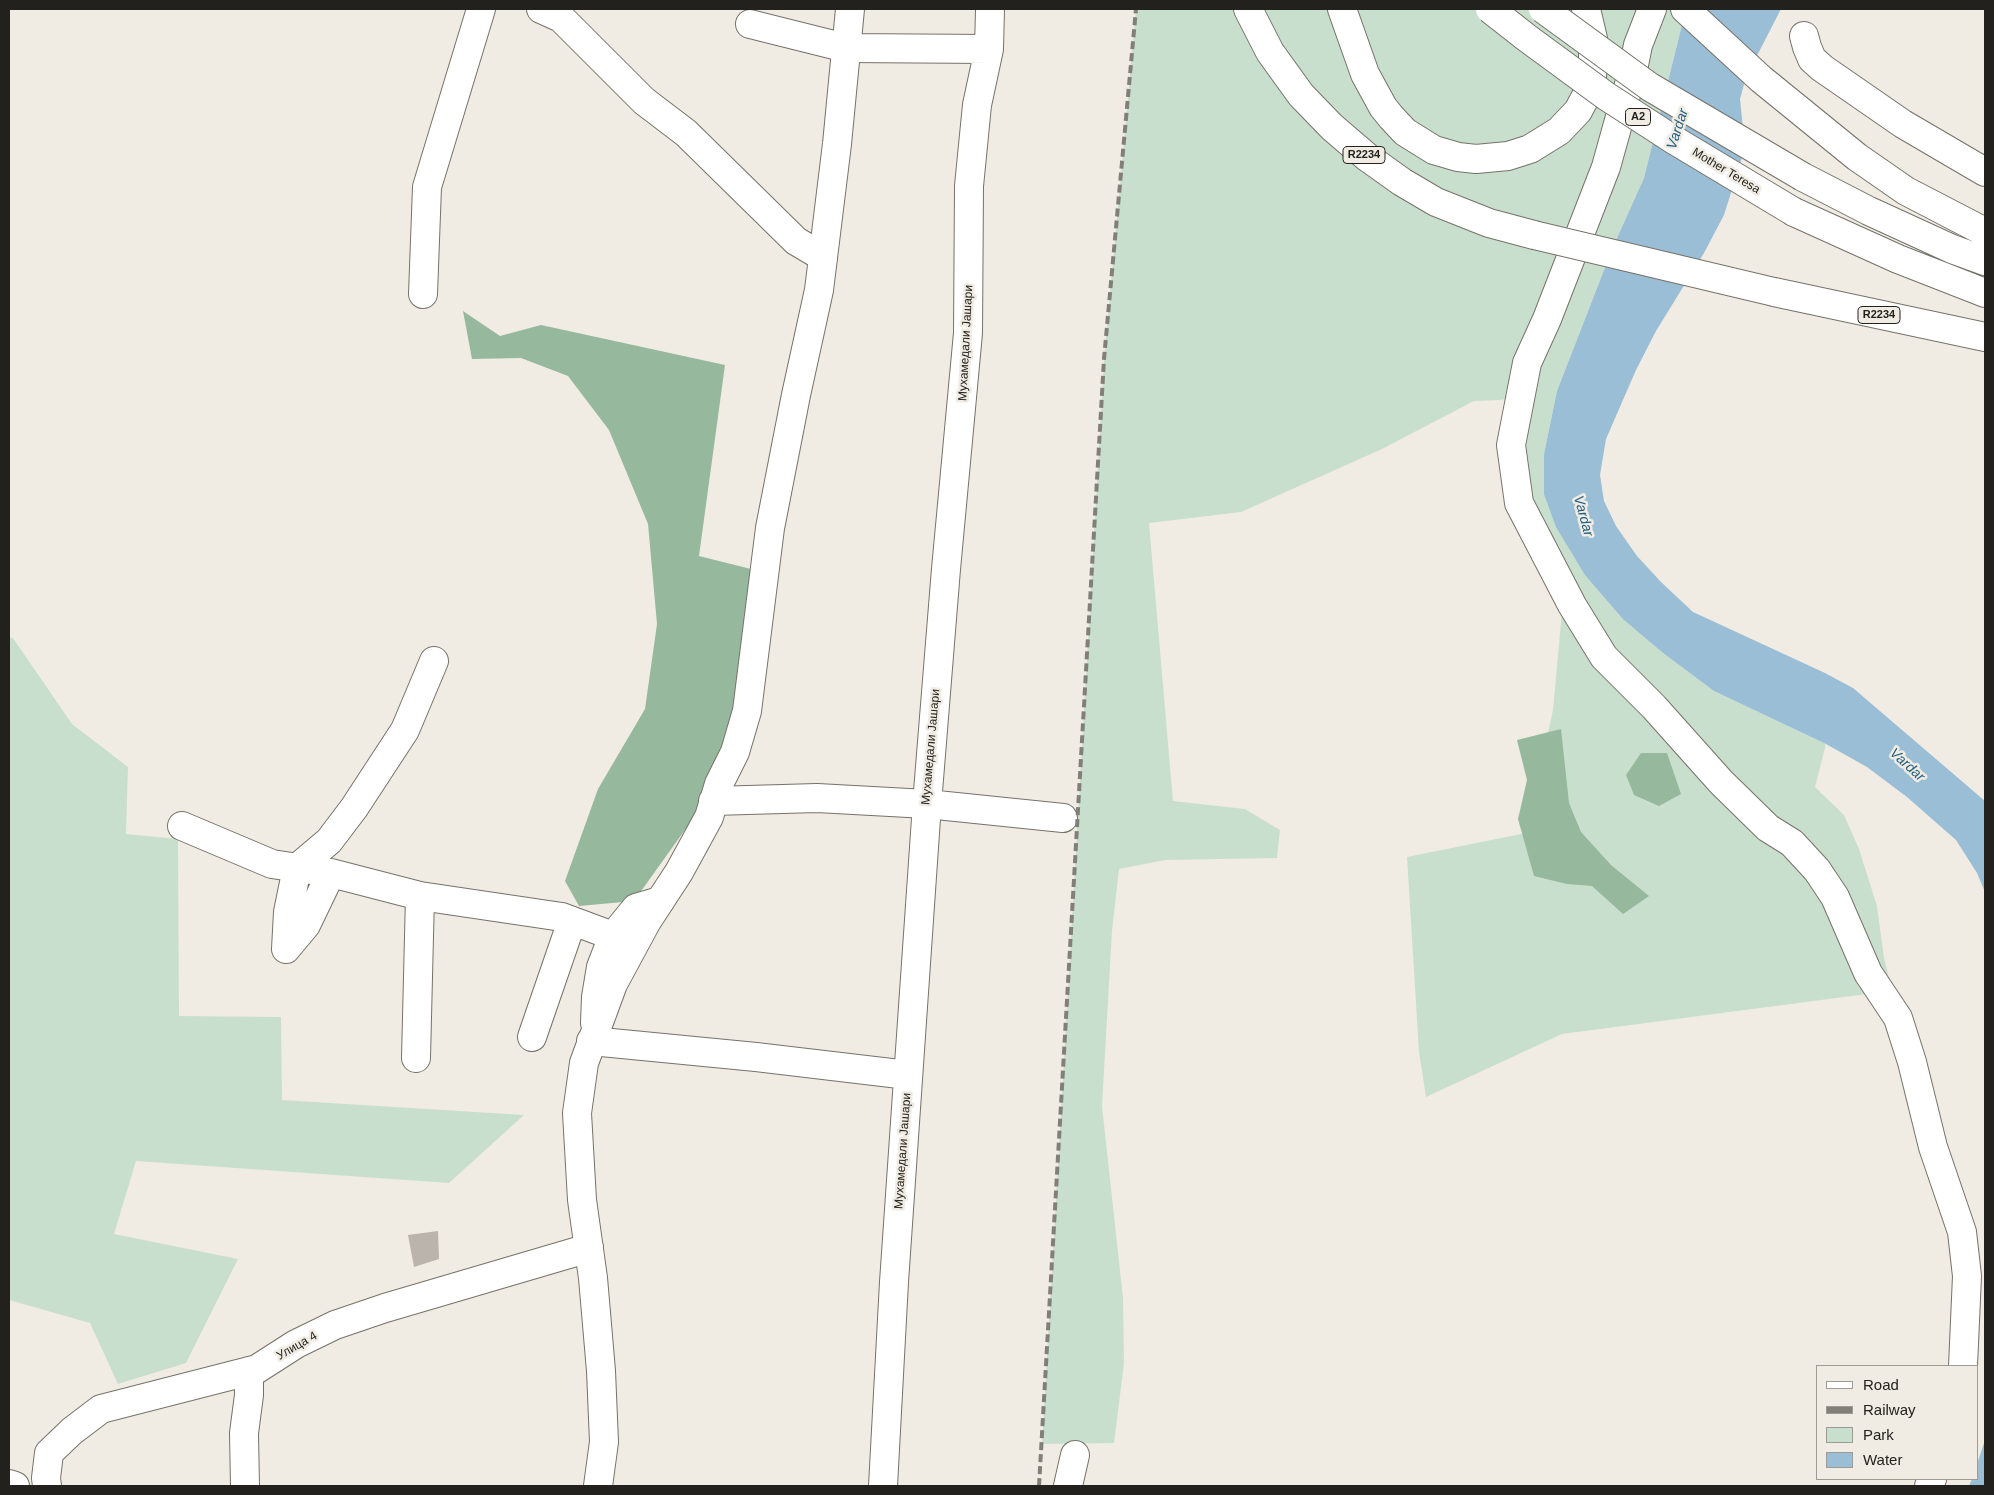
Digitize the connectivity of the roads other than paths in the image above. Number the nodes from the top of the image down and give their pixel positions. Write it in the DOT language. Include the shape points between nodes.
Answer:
graph roads {
  1 [pos="481,9"];
  2 [pos="541,9"];
  3 [pos="850,9"];
  4 [pos="990,9"];
  5 [pos="1248,9"];
  6 [pos="1342,9"];
  7 [pos="1490,9"];
  8 [pos="1542,9"];
  9 [pos="1586,9"];
  10 [pos="1652,9"];
  11 [pos="1685,9"];
  12 [pos="750,24"];
  13 [pos="1804,36"];
  14 [pos="846,48"];
  15 [pos="989,49"];
  16 [pos="1985,172"];
  17 [pos="1985,232"];
  18 [pos="823,257"];
  19 [pos="1985,261"];
  20 [pos="1985,293"];
  21 [pos="423,294"];
  22 [pos="1985,337"];
  23 [pos="434,661"];
  24 [pos="714,801"];
  25 [pos="927,804"];
  26 [pos="1063,818"];
  27 [pos="182,826"];
  28 [pos="297,868"];
  29 [pos="332,872"];
  30 [pos="420,896"];
  31 [pos="660,901"];
  32 [pos="572,921"];
  33 [pos="613,936"];
  34 [pos="593,1034"];
  35 [pos="532,1037"];
  36 [pos="416,1058"];
  37 [pos="908,1075"];
  38 [pos="589,1248"];
  39 [pos="1963,1365"];
  40 [pos="249,1371"];
  41 [pos="1075,1455"];
  42 [pos="9,1484"];
  43 [pos="14,1486"];
  44 [pos="48,1486"];
  45 [pos="245,1486"];
  46 [pos="598,1486"];
  47 [pos="883,1486"];
  48 [pos="1068,1486"];
  1 -- 21 [label="main road" via="427,187"];
  2 -- 18 [label="main road" via="561,18 644,101 686,132 796,241"];
  3 -- 14 [label="main road"];
  4 -- 15 [label="main road, Мухамедали Јашари"];
  5 -- 22 [label="main road, R2234, bridge" via="1270,52 1301,95 1332,127 1367,158 1436,202 1489,223 1534,235 1774,292"];
  6 -- 9 [label="main road" via="1365,74 1383,107 1415,140 1446,155 1467,159 1508,156 1530,149 1559,131 1578,111 1592,77 1593,39"];
  7 -- 20 [label="main road, Mother Teresa / A2, bridge" via="1606,96 1794,212 1898,259"];
  8 -- 19 [label="main road, A2, bridge" via="1650,87 1803,177 1869,211"];
  10 -- 39 [label="main road" via="1638,45 1606,167 1527,364 1511,445 1519,503 1572,606 1604,657 1741,802 1768,828 1792,843 1817,870 1835,897 1868,973 1898,1018 1933,1147 1962,1232 1967,1276"];
  11 -- 17 [label="main road" via="1761,79 1857,157 1906,190"];
  12 -- 14 [label="main road"];
  13 -- 16 [label="main road" via="1812,59 1822,68 1903,124"];
  14 -- 15 [label="main road"];
  14 -- 18 [label="main road"];
  15 -- 25 [label="main road, Мухамедали Јашари" via="977,105 969,186 968,333"];
  18 -- 24 [label="main road" via="770,528 747,711 735,752"];
  23 -- 28 [label="main road" via="405,730 354,808 329,841"];
  24 -- 25 [label="main road" via="817,798"];
  24 -- 31 [label="main road"];
  25 -- 26 [label="main road"];
  25 -- 37 [label="main road, Мухамедали Јашари"];
  27 -- 28 [label="main road" via="272,864"];
  28 -- 29 [label="main road"];
  28 -- 29 [label="main road" via="288,912 286,949 306,925"];
  29 -- 30 [label="main road"];
  30 -- 32 [label="main road"];
  30 -- 36 [label="main road"];
  31 -- 33 [label="main road" via="636,908"];
  31 -- 34 [label="main road" via="612,984"];
  32 -- 33 [label="main road"];
  32 -- 35 [label="main road"];
  33 -- 34 [label="main road" via="601,967"];
  34 -- 37 [label="main road"];
  34 -- 38 [label="main road" via="584,1063 577,1113 582,1200"];
  37 -- 47 [label="main road, Мухамедали Јашари"];
  38 -- 40 [label="main road, Улица 4" via="335,1325"];
  38 -- 46 [label="main road" via="602,1380 604,1442"];
  40 -- 44 [label="main road, Улица 4" via="101,1409 48,1453"];
  40 -- 45 [label="main road" via="244,1433"];
  41 -- 48 [label="main road"];
  42 -- 43 [label="main road"];
}
